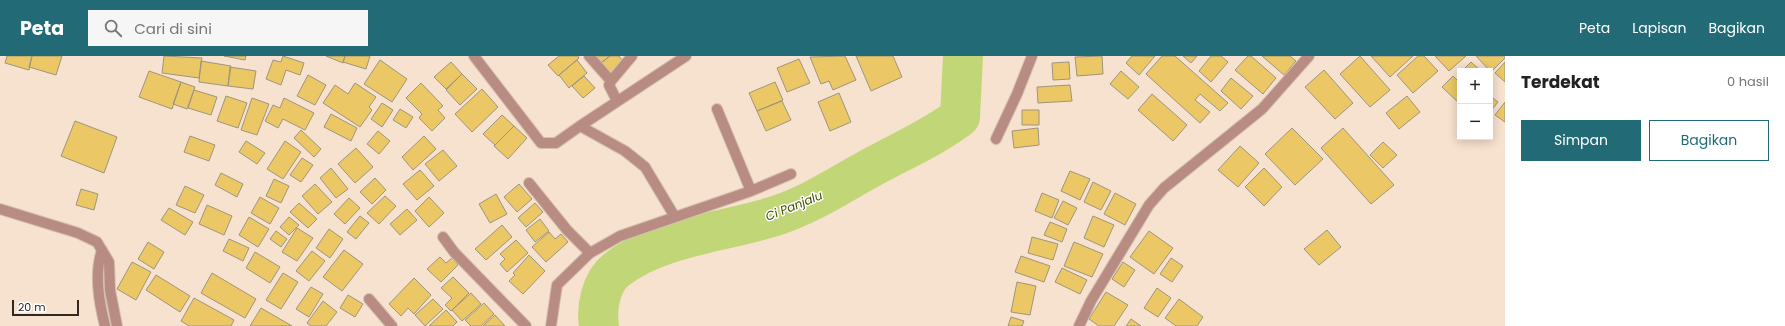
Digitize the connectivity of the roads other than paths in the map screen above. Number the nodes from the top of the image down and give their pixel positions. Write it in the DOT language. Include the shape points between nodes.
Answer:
graph roads {
  1 [pos="474,56"];
  2 [pos="589,56"];
  3 [pos="632,56"];
  4 [pos="686,56"];
  5 [pos="1032,56"];
  6 [pos="1310,56"];
  7 [pos="611,81"];
  8 [pos="617,101"];
  9 [pos="717,109"];
  10 [pos="580,126"];
  11 [pos="996,139"];
  12 [pos="791,174"];
  13 [pos="529,183"];
  14 [pos="751,191"];
  15 [pos="0,209"];
  16 [pos="675,217"];
  17 [pos="443,238"];
  18 [pos="102,250"];
  19 [pos="590,253"];
  20 [pos="369,299"];
  21 [pos="105,326"];
  22 [pos="117,326"];
  23 [pos="392,326"];
  24 [pos="526,326"];
  25 [pos="551,326"];
  26 [pos="1079,326"];
  1 -- 10 [label="street" via="541,144 556,143"];
  2 -- 7 [label="street"];
  3 -- 7 [label="street"];
  4 -- 8 [label="street"];
  5 -- 11 [label="street"];
  6 -- 26 [label="street" via="1262,109 1164,188 1149,206 1103,280"];
  7 -- 8 [label="street" via="609,88"];
  8 -- 10 [label="street"];
  9 -- 14 [label="street"];
  10 -- 16 [label="street" via="625,151 645,167"];
  12 -- 14 [label="street"];
  13 -- 19 [label="street" via="567,230"];
  14 -- 16 [label="street"];
  15 -- 18 [label="street" via="78,233 97,242"];
  16 -- 19 [label="street" via="620,236"];
  17 -- 24 [label="street"];
  18 -- 21 [label="street" via="98,262 98,291"];
  18 -- 22 [label="street" via="109,262 110,290"];
  19 -- 25 [label="street" via="557,285"];
  20 -- 23 [label="street"];
}
